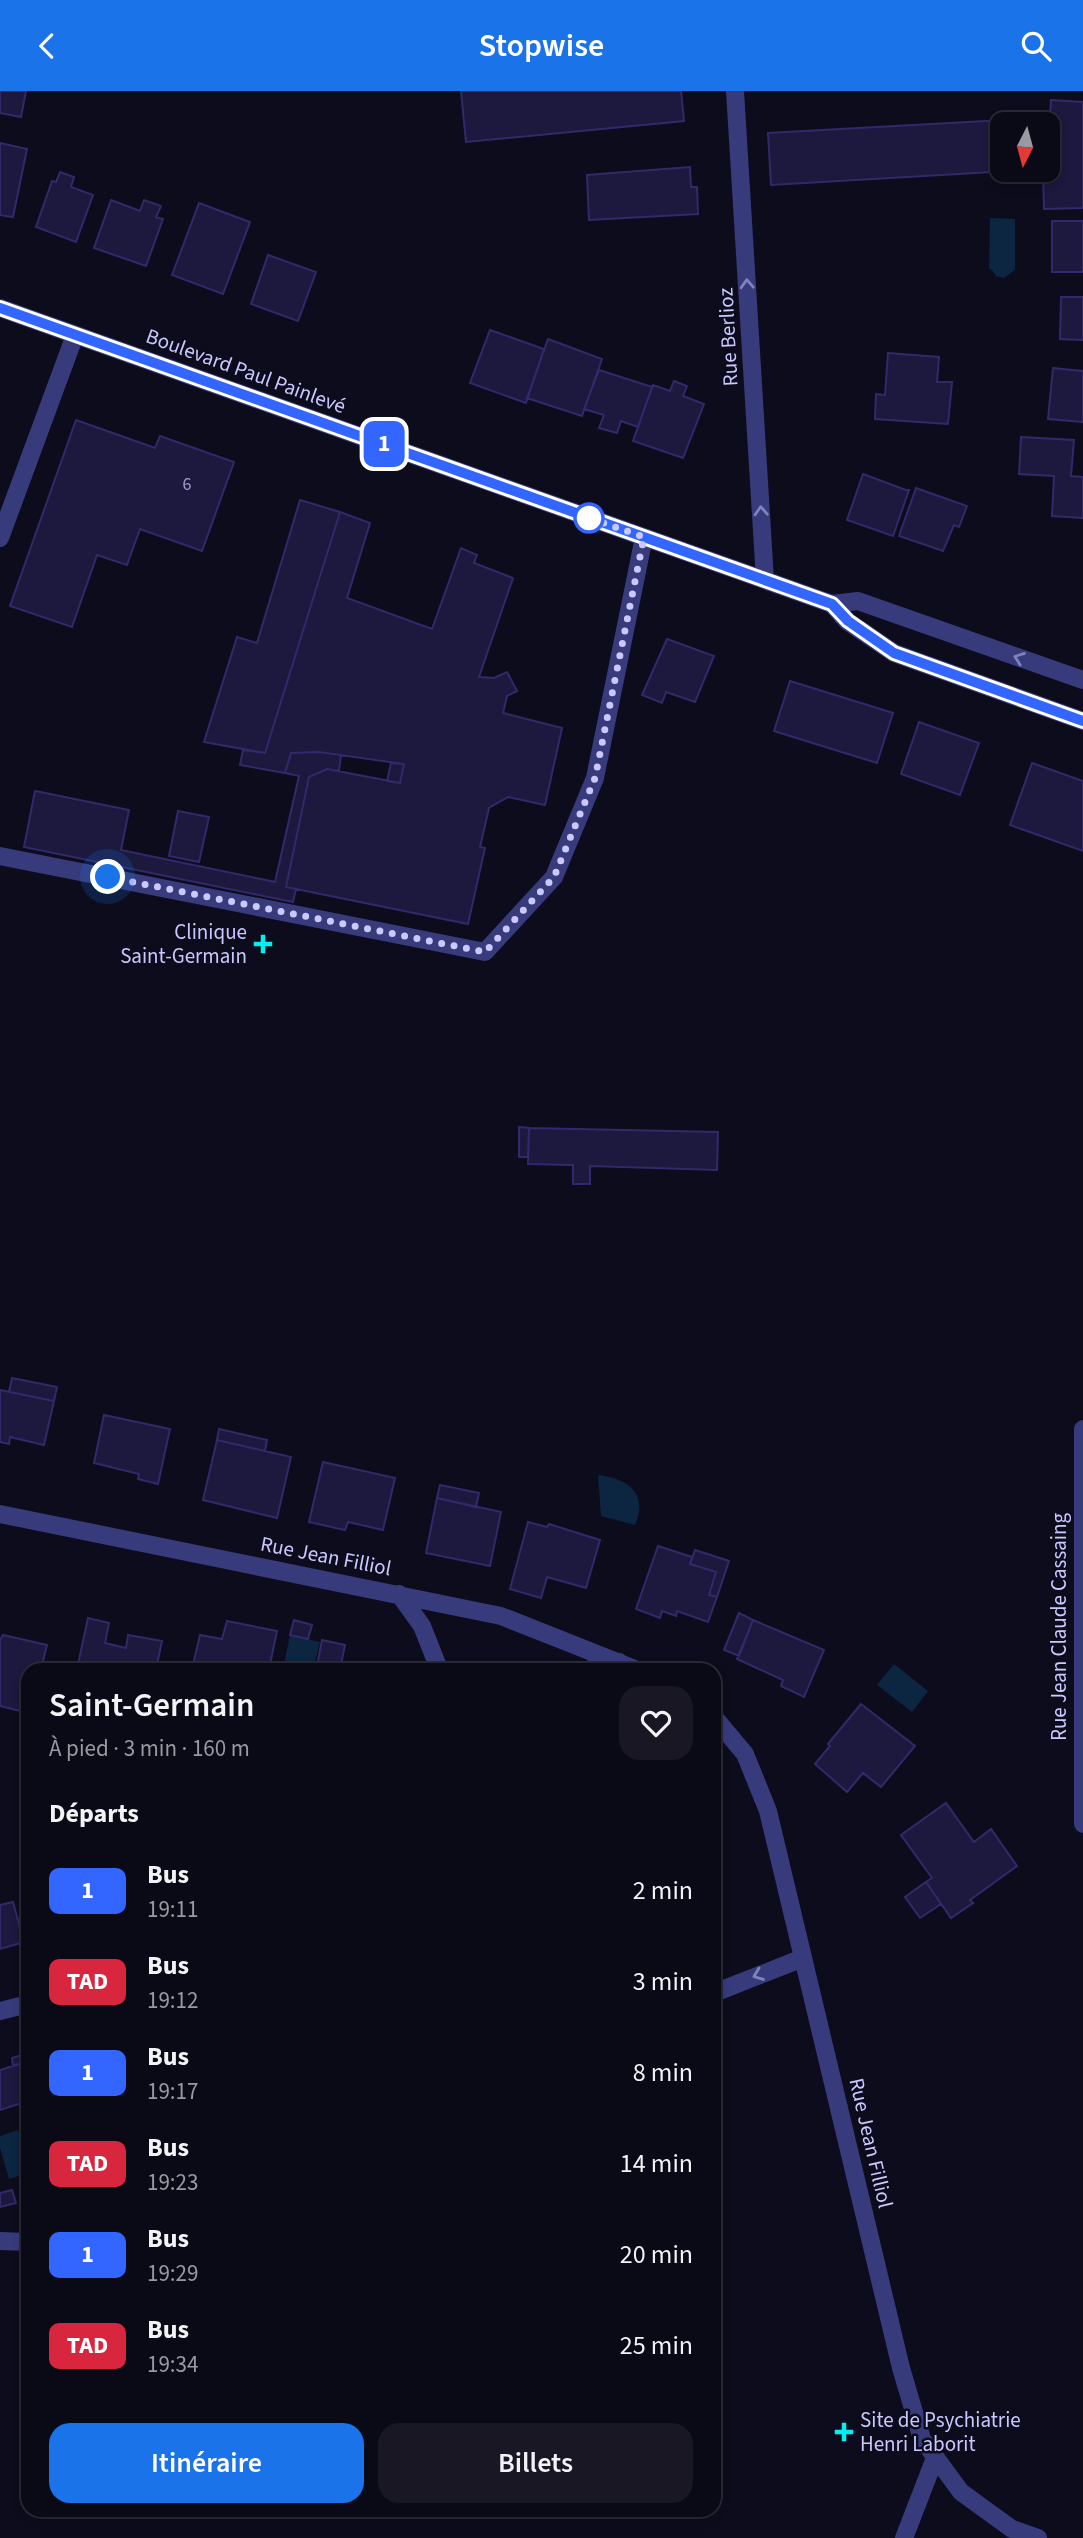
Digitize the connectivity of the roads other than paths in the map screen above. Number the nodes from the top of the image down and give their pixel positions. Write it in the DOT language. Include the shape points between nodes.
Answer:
graph roads {
  1 [pos="735,91"];
  2 [pos="0,308"];
  3 [pos="75,335"];
  4 [pos="644,537"];
  5 [pos="0,538"];
  6 [pos="765,580"];
  7 [pos="832,604"];
  8 [pos="1078,675"];
  9 [pos="1083,721"];
  10 [pos="0,856"];
  11 [pos="1083,1429"];
  12 [pos="0,1514"];
  13 [pos="399,1594"];
  14 [pos="437,1663"];
  15 [pos="619,1663"];
  16 [pos="721,1725"];
  17 [pos="1083,1824"];
  18 [pos="803,1958"];
  19 [pos="721,1990"];
  20 [pos="21,2006"];
  21 [pos="0,2011"];
  22 [pos="0,2241"];
  23 [pos="21,2242"];
  24 [pos="935,2458"];
  25 [pos="904,2538"];
  26 [pos="1038,2538"];
  6 -- 1 [label="street, Rue Berlioz, one-way"];
  2 -- 3 [label="street, Boulevard Paul Painlevé"];
  3 -- 4 [label="street, Boulevard Paul Painlevé"];
  3 -- 5 [label="street"];
  4 -- 6 [label="street, Boulevard Paul Painlevé"];
  4 -- 10 [label="street" via="595,778 554,877 485,952"];
  6 -- 7 [label="street, Boulevard Paul Painlevé"];
  8 -- 7 [label="street, Boulevard Paul Painlevé, one-way" via="858,601"];
  7 -- 9 [label="street, Boulevard Paul Painlevé" via="894,653"];
  11 -- 17 [label="street, Rue Jean Claude Cassaing"];
  12 -- 13 [label="street, Rue Jean Filliol"];
  13 -- 14 [label="street" via="422,1626"];
  13 -- 15 [label="street, Rue Jean Filliol" via="501,1616"];
  16 -- 18 [label="street, Rue Jean Filliol" via="745,1753 768,1811"];
  18 -- 19 [label="street, one-way"];
  18 -- 24 [label="street, Rue Jean Filliol" via="901,2368 922,2439"];
  20 -- 21 [label="street"];
  22 -- 23 [label="street"];
  24 -- 25 [label="street"];
  24 -- 26 [label="street, Rue Jean Filliol" via="961,2492 1012,2529"];
}
